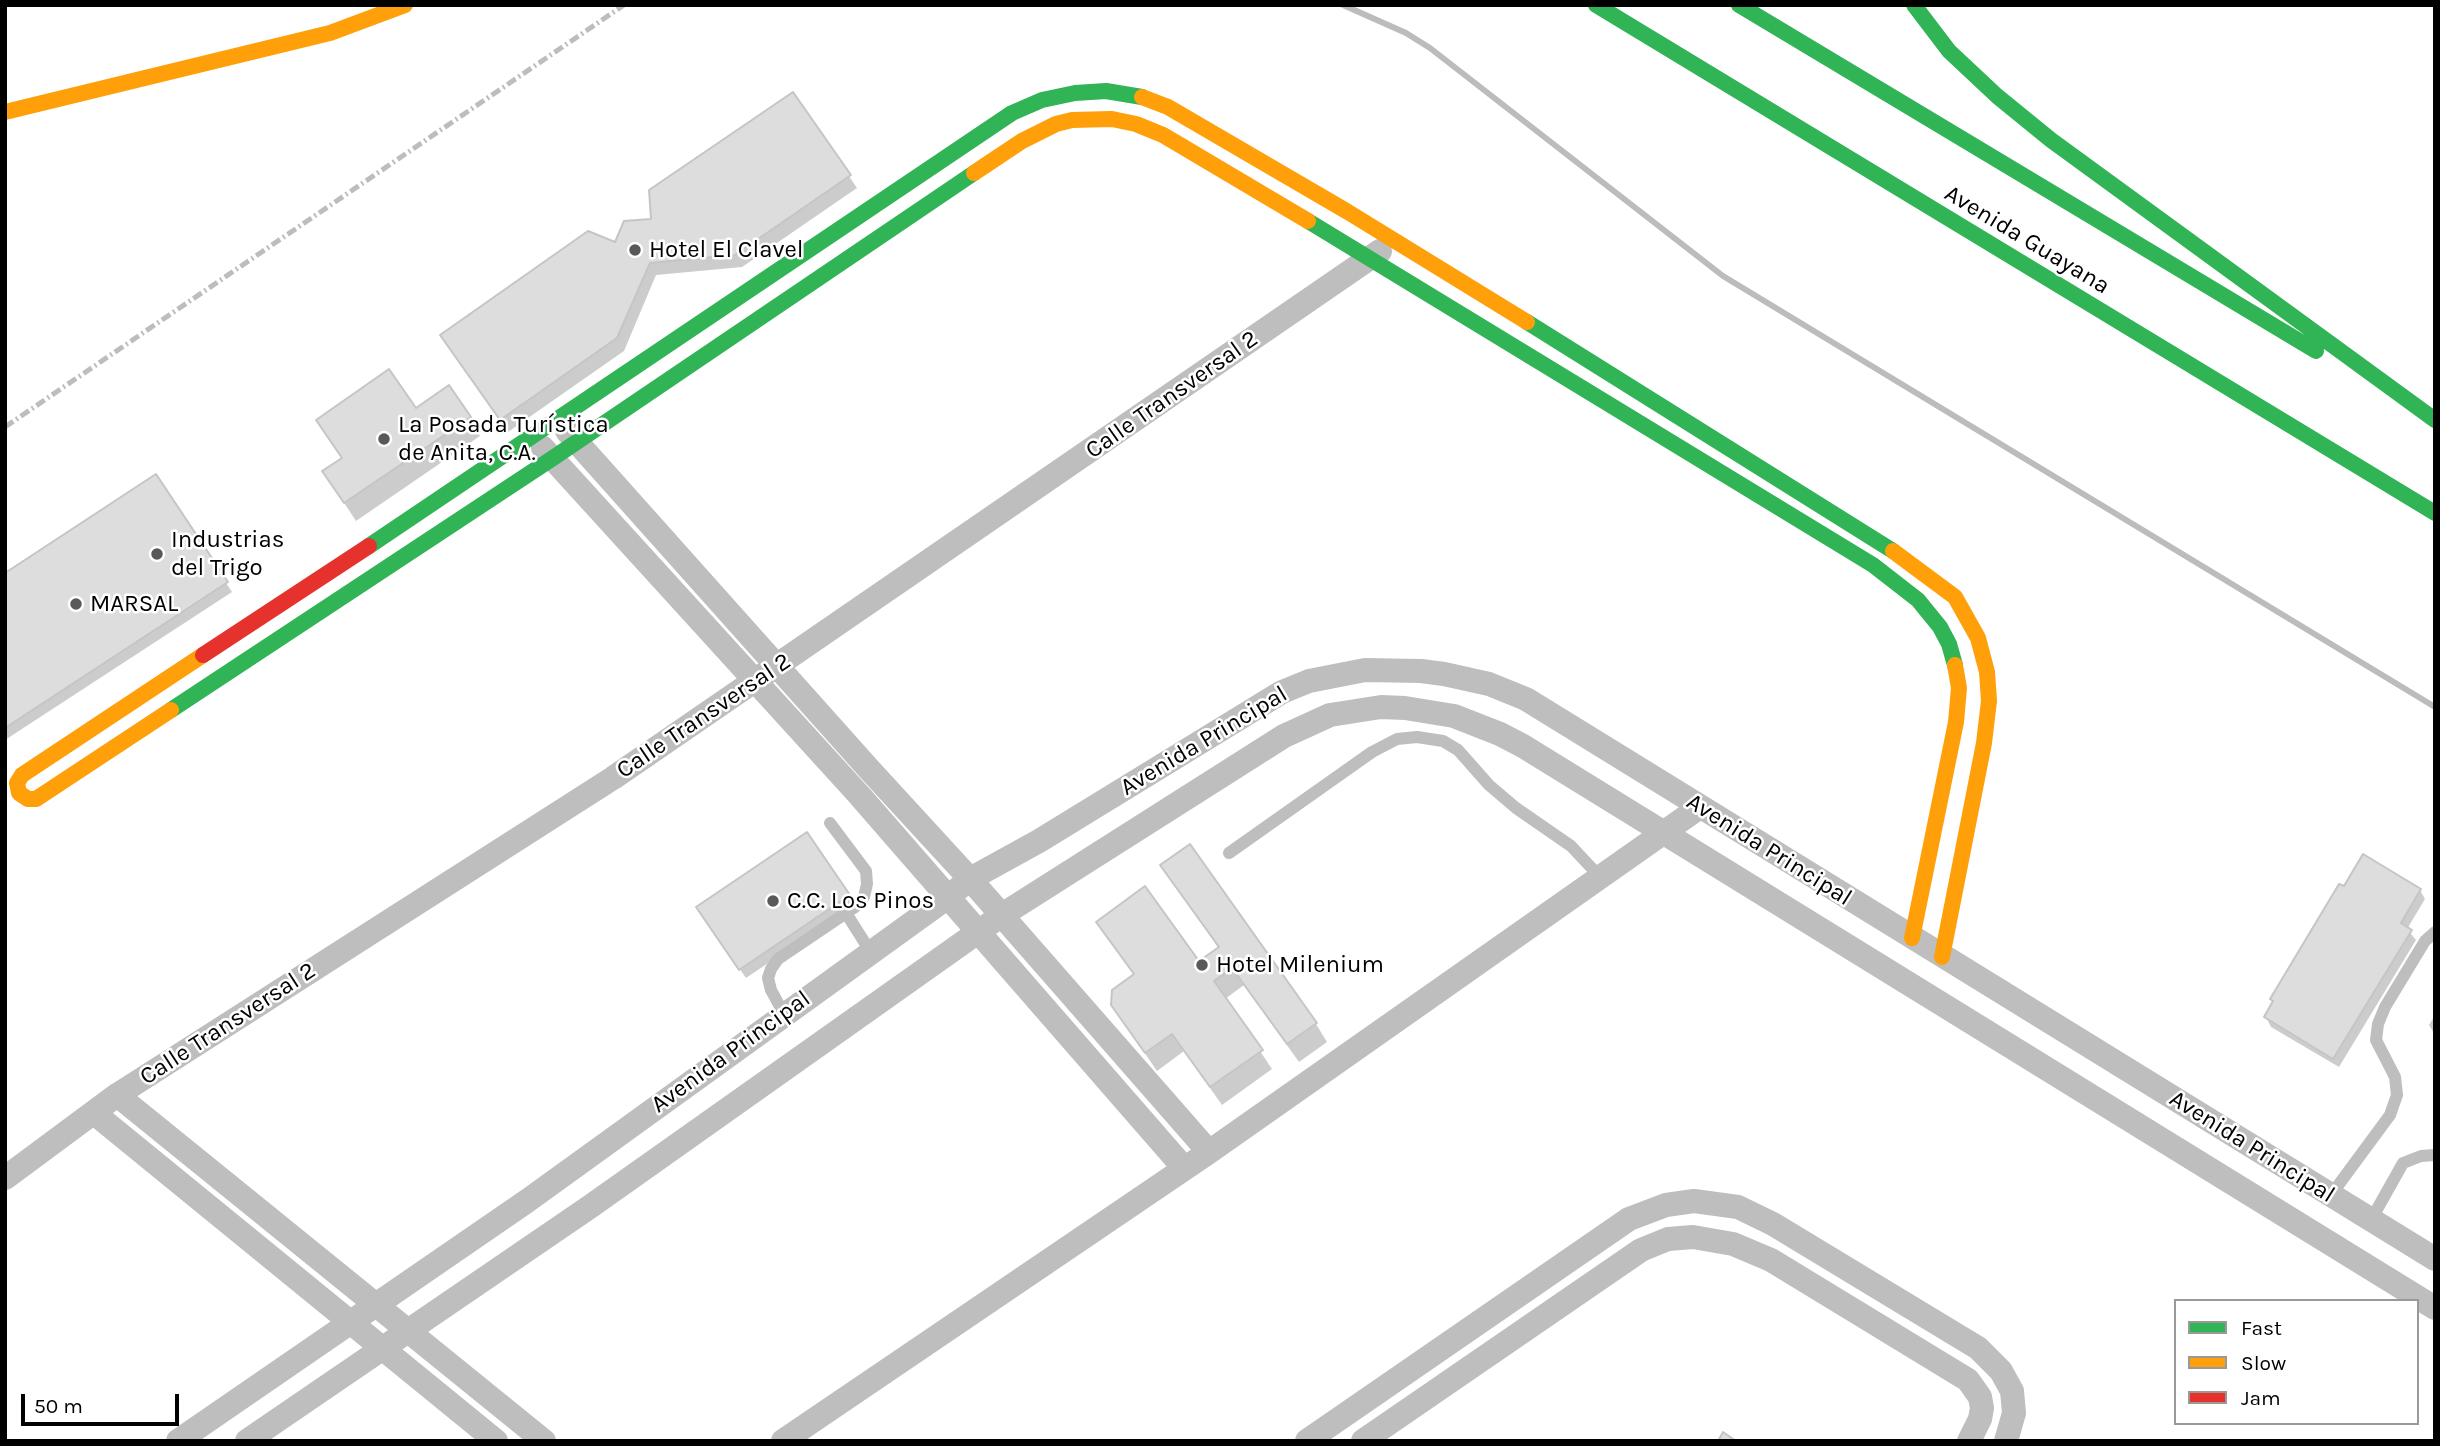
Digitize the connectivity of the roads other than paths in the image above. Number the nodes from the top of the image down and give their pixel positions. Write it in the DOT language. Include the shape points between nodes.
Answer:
graph roads {
  1 [pos="405,5"];
  2 [pos="1596,5"];
  3 [pos="1739,5"];
  4 [pos="1914,5"];
  5 [pos="1051,98"];
  6 [pos="5,112"];
  7 [pos="1056,124"];
  8 [pos="901,186"];
  9 [pos="920,210"];
  10 [pos="1395,241"];
  11 [pos="1370,259"];
  12 [pos="699,324"];
  13 [pos="718,347"];
  14 [pos="558,421"];
  15 [pos="2435,421"];
  16 [pos="533,437"];
  17 [pos="578,442"];
  18 [pos="553,458"];
  19 [pos="2435,513"];
  20 [pos="777,666"];
  21 [pos="755,681"];
  22 [pos="1700,807"];
  23 [pos="830,823"];
  24 [pos="1664,835"];
  25 [pos="1229,853"];
  26 [pos="1601,878"];
  27 [pos="970,879"];
  28 [pos="948,897"];
  29 [pos="846,913"];
  30 [pos="1002,915"];
  31 [pos="978,932"];
  32 [pos="2435,932"];
  33 [pos="1912,938"];
  34 [pos="870,951"];
  35 [pos="1942,957"];
  36 [pos="784,1014"];
  37 [pos="117,1095"];
  38 [pos="94,1114"];
  39 [pos="1209,1152"];
  40 [pos="2435,1155"];
  41 [pos="1184,1168"];
  42 [pos="5,1178"];
  43 [pos="2330,1195"];
  44 [pos="263,1212"];
  45 [pos="2371,1220"];
  46 [pos="238,1233"];
  47 [pos="2435,1259"];
  48 [pos="1525,1291"];
  49 [pos="377,1304"];
  50 [pos="2435,1308"];
  51 [pos="1542,1318"];
  52 [pos="350,1323"];
  53 [pos="409,1330"];
  54 [pos="382,1349"];
  55 [pos="1398,1377"];
  56 [pos="1418,1403"];
  57 [pos="177,1441"];
  58 [pos="247,1441"];
  59 [pos="496,1441"];
  60 [pos="544,1441"];
  61 [pos="783,1441"];
  62 [pos="1307,1441"];
  63 [pos="1363,1441"];
  64 [pos="1969,1441"];
  65 [pos="2006,1441"];
  1 -- 6 [label="main road" via="330,33"];
  2 -- 19 [label="main road, Avenida Guayana"];
  3 -- 15 [label="main road"];
  4 -- 15 [label="main road" via="1949,51 2051,140"];
  5 -- 7 [label="street"];
  5 -- 8 [label="main road" via="1012,113"];
  5 -- 10 [label="main road" via="1106,91 1168,107"];
  7 -- 9 [label="main road" via="1022,141"];
  7 -- 11 [label="main road" via="1099,118 1147,127"];
  8 -- 9 [label="street"];
  8 -- 12 [label="main road"];
  9 -- 13 [label="main road"];
  10 -- 11 [label="street, Calle Transversal 2"];
  10 -- 35 [label="main road" via="1911,562 1955,597 1978,638 1989,701"];
  11 -- 20 [label="street, Calle Transversal 2"];
  11 -- 33 [label="main road" via="1873,565 1909,590 1930,614 1954,659 1959,704"];
  12 -- 13 [label="street"];
  12 -- 14 [label="main road"];
  13 -- 17 [label="main road"];
  14 -- 16 [label="main road"];
  14 -- 17 [label="street"];
  16 -- 18 [label="street"];
  16 -- 18 [label="main road" via="22,775 17,783 19,793 36,799"];
  17 -- 18 [label="main road"];
  17 -- 20 [label="street"];
  18 -- 21 [label="street"];
  20 -- 21 [label="street, Calle Transversal 2"];
  20 -- 27 [label="street"];
  21 -- 28 [label="street"];
  21 -- 37 [label="street, Calle Transversal 2" via="613,778"];
  22 -- 24 [label="street"];
  22 -- 27 [label="street, Avenida Principal" via="1507,691 1444,674 1365,670 1309,681 1282,692"];
  22 -- 33 [label="street, Avenida Principal"];
  23 -- 29 [label="lane" via="866,871 864,897"];
  24 -- 26 [label="street"];
  24 -- 30 [label="street, Avenida Principal" via="1522,746 1474,722 1405,708 1356,709 1319,719 1284,736"];
  24 -- 50 [label="street, Avenida Principal"];
  25 -- 26 [label="lane" via="1372,752 1397,739 1417,737 1443,741 1458,750 1489,785 1571,846"];
  26 -- 39 [label="street"];
  27 -- 28 [label="street, Avenida Principal"];
  27 -- 30 [label="street"];
  28 -- 31 [label="street"];
  28 -- 34 [label="street, Avenida Principal"];
  29 -- 34 [label="lane"];
  29 -- 36 [label="lane" via="778,959 771,969 771,990"];
  30 -- 31 [label="street, Avenida Principal"];
  30 -- 39 [label="street"];
  31 -- 41 [label="street"];
  31 -- 53 [label="street, Avenida Principal"];
  32 -- 43 [label="lane" via="2425,941 2378,1024 2376,1040 2395,1077 2397,1095 2390,1115"];
  33 -- 35 [label="street, Avenida Principal"];
  34 -- 36 [label="street, Avenida Principal"];
  35 -- 43 [label="street, Avenida Principal"];
  36 -- 49 [label="street, Avenida Principal"];
  37 -- 38 [label="street, Calle Transversal 2"];
  37 -- 44 [label="street"];
  38 -- 42 [label="street, Calle Transversal 2"];
  38 -- 46 [label="street"];
  39 -- 41 [label="street"];
  40 -- 45 [label="lane" via="2403,1163"];
  41 -- 61 [label="street"];
  43 -- 45 [label="street, Avenida Principal"];
  44 -- 46 [label="street"];
  44 -- 49 [label="street"];
  45 -- 47 [label="street, Avenida Principal"];
  46 -- 52 [label="street"];
  48 -- 51 [label="street"];
  48 -- 55 [label="street"];
  48 -- 65 [label="street" via="1629,1219 1681,1201 1738,1207 1978,1348 2008,1381 2013,1424"];
  49 -- 52 [label="street, Avenida Principal"];
  49 -- 53 [label="street"];
  51 -- 56 [label="street"];
  51 -- 64 [label="street" via="1654,1243 1681,1237 1718,1240 1771,1260 1968,1380 1982,1408"];
  52 -- 54 [label="street"];
  52 -- 57 [label="street, Avenida Principal"];
  53 -- 54 [label="street, Avenida Principal"];
  53 -- 60 [label="street"];
  54 -- 58 [label="street, Avenida Principal"];
  54 -- 59 [label="street"];
  55 -- 56 [label="street"];
  55 -- 62 [label="street"];
  56 -- 63 [label="street"];
}
